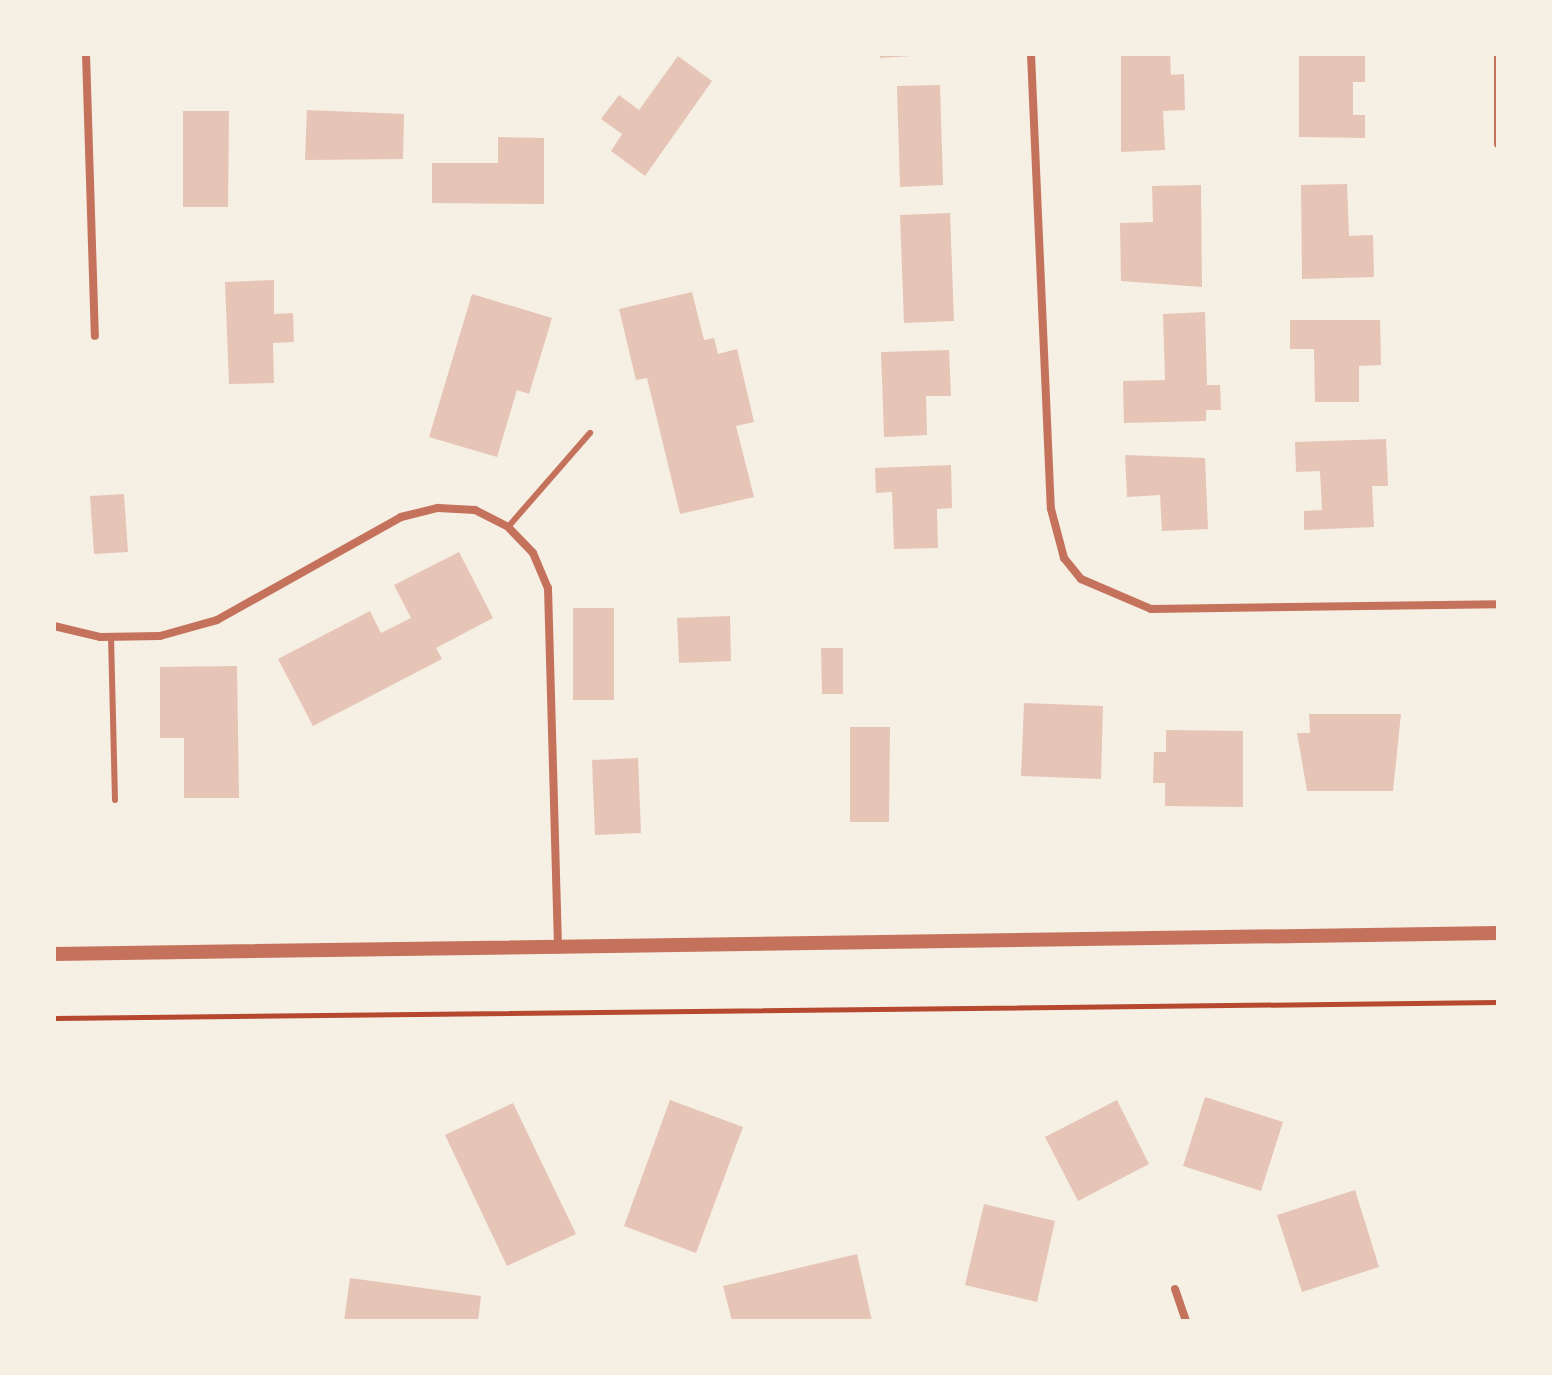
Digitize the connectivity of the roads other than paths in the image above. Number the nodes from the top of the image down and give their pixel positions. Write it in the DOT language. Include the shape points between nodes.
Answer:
graph roads {
  1 [pos="86,54"];
  2 [pos="1031,54"];
  3 [pos="1498,56"];
  4 [pos="1498,144"];
  5 [pos="95,336"];
  6 [pos="590,433"];
  7 [pos="508,527"];
  8 [pos="1498,604"];
  9 [pos="54,626"];
  10 [pos="111,636"];
  11 [pos="115,800"];
  12 [pos="1498,933"];
  13 [pos="558,950"];
  14 [pos="54,954"];
  15 [pos="1175,1289"];
  16 [pos="1186,1321"];
  1 -- 5 [label="street"];
  2 -- 8 [label="street" via="1051,509 1064,558 1081,579 1151,609"];
  3 -- 4 [label="street"];
  6 -- 7 [label="lane"];
  7 -- 10 [label="street" via="475,510 438,508 401,517 217,620 160,636"];
  7 -- 13 [label="street" via="533,553 548,588"];
  9 -- 10 [label="street"];
  10 -- 11 [label="lane"];
  12 -- 13 [label="street"];
  13 -- 14 [label="street"];
  15 -- 16 [label="street"];
}
